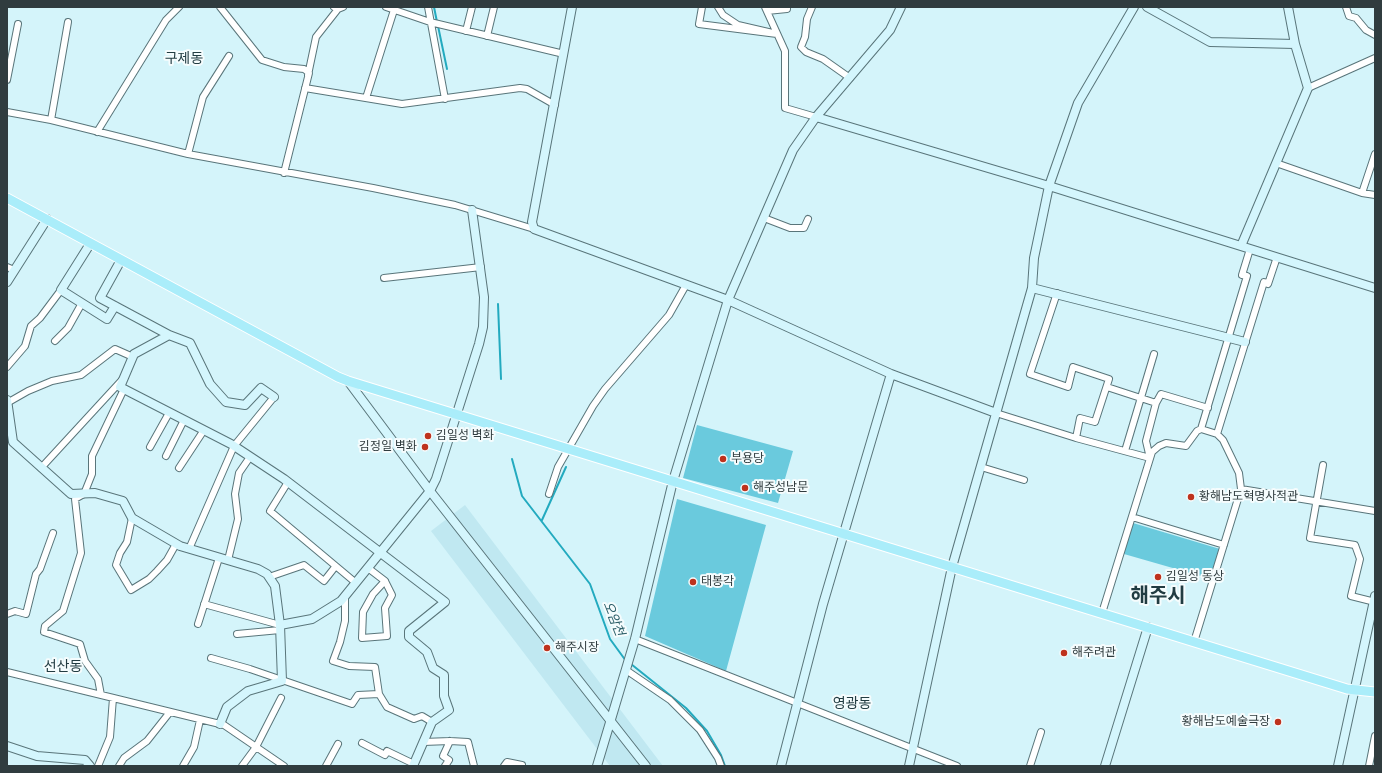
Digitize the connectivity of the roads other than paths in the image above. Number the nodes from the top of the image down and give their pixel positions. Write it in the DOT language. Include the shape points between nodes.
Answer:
graph roads {
  1 [pos="179,7"];
  2 [pos="220,7"];
  3 [pos="386,7"];
  4 [pos="428,7"];
  5 [pos="472,7"];
  6 [pos="494,7"];
  7 [pos="572,7"];
  8 [pos="702,7"];
  9 [pos="718,7"];
  10 [pos="787,7"];
  11 [pos="812,7"];
  12 [pos="901,7"];
  13 [pos="1134,7"];
  14 [pos="1147,7"];
  15 [pos="1288,7"];
  16 [pos="1346,7"];
  17 [pos="338,8"];
  18 [pos="766,9"];
  19 [pos="394,10"];
  20 [pos="68,22"];
  21 [pos="430,22"];
  22 [pos="18,24"];
  23 [pos="466,31"];
  24 [pos="777,34"];
  25 [pos="487,36"];
  26 [pos="1375,36"];
  27 [pos="1295,44"];
  28 [pos="564,54"];
  29 [pos="229,56"];
  30 [pos="1375,58"];
  31 [pos="309,73"];
  32 [pos="850,78"];
  33 [pos="7,80"];
  34 [pos="305,88"];
  35 [pos="1308,88"];
  36 [pos="366,98"];
  37 [pos="446,99"];
  38 [pos="555,105"];
  39 [pos="7,112"];
  40 [pos="816,117"];
  41 [pos="52,120"];
  42 [pos="98,132"];
  43 [pos="188,154"];
  44 [pos="1375,154"];
  45 [pos="1276,163"];
  46 [pos="284,173"];
  47 [pos="1048,186"];
  48 [pos="1362,193"];
  49 [pos="1375,195"];
  50 [pos="7,198"];
  51 [pos="472,210"];
  52 [pos="764,218"];
  53 [pos="47,219"];
  54 [pos="808,219"];
  55 [pos="534,229"];
  56 [pos="90,244"];
  57 [pos="1241,246"];
  58 [pos="1250,249"];
  59 [pos="1277,257"];
  60 [pos="121,260"];
  61 [pos="481,266"];
  62 [pos="10,268"];
  63 [pos="384,278"];
  64 [pos="7,282"];
  65 [pos="686,285"];
  66 [pos="1032,288"];
  67 [pos="1375,288"];
  68 [pos="61,290"];
  69 [pos="1057,293"];
  70 [pos="728,300"];
  71 [pos="82,303"];
  72 [pos="115,306"];
  73 [pos="169,335"];
  74 [pos="1229,337"];
  75 [pos="55,341"];
  76 [pos="1245,342"];
  77 [pos="1154,354"];
  78 [pos="133,358"];
  79 [pos="7,366"];
  80 [pos="891,374"];
  81 [pos="124,378"];
  82 [pos="348,381"];
  83 [pos="1107,387"];
  84 [pos="124,389"];
  85 [pos="274,397"];
  86 [pos="1142,398"];
  87 [pos="7,400"];
  88 [pos="1156,403"];
  89 [pos="8,404"];
  90 [pos="1208,408"];
  91 [pos="169,413"];
  92 [pos="457,413"];
  93 [pos="996,413"];
  94 [pos="8,416"];
  95 [pos="184,420"];
  96 [pos="1201,429"];
  97 [pos="204,430"];
  98 [pos="1217,434"];
  99 [pos="1076,438"];
  100 [pos="234,446"];
  101 [pos="150,447"];
  102 [pos="569,448"];
  103 [pos="1125,451"];
  104 [pos="166,456"];
  105 [pos="250,457"];
  106 [pos="1150,458"];
  107 [pos="1323,465"];
  108 [pos="981,467"];
  109 [pos="41,468"];
  110 [pos="179,468"];
  111 [pos="1024,480"];
  112 [pos="673,481"];
  113 [pos="288,482"];
  114 [pos="1241,489"];
  115 [pos="430,491"];
  116 [pos="84,494"];
  117 [pos="549,494"];
  118 [pos="1318,502"];
  119 [pos="1375,511"];
  120 [pos="1132,517"];
  121 [pos="132,518"];
  122 [pos="53,533"];
  123 [pos="844,534"];
  124 [pos="176,544"];
  125 [pos="1224,545"];
  126 [pos="189,549"];
  127 [pos="381,553"];
  128 [pos="219,558"];
  129 [pos="228,560"];
  130 [pos="952,566"];
  131 [pos="335,567"];
  132 [pos="368,568"];
  133 [pos="269,577"];
  134 [pos="385,581"];
  135 [pos="356,583"];
  136 [pos="345,596"];
  137 [pos="1375,600"];
  138 [pos="204,604"];
  139 [pos="1102,613"];
  140 [pos="7,614"];
  141 [pos="198,624"];
  142 [pos="1148,627"];
  143 [pos="280,628"];
  144 [pos="236,634"];
  145 [pos="635,639"];
  146 [pos="1194,642"];
  147 [pos="211,658"];
  148 [pos="626,670"];
  149 [pos="7,672"];
  150 [pos="282,681"];
  151 [pos="1354,691"];
  152 [pos="1375,692"];
  153 [pos="379,694"];
  154 [pos="101,695"];
  155 [pos="114,698"];
  156 [pos="281,698"];
  157 [pos="797,702"];
  158 [pos="170,712"];
  159 [pos="200,720"];
  160 [pos="432,722"];
  161 [pos="611,722"];
  162 [pos="220,724"];
  163 [pos="1041,732"];
  164 [pos="1375,736"];
  165 [pos="450,741"];
  166 [pos="423,742"];
  167 [pos="362,743"];
  168 [pos="338,744"];
  169 [pos="7,746"];
  170 [pos="256,747"];
  171 [pos="912,749"];
  172 [pos="413,765"];
  173 [pos="522,765"];
  174 [pos="90,766"];
  175 [pos="98,766"];
  176 [pos="119,766"];
  177 [pos="183,766"];
  178 [pos="242,766"];
  179 [pos="284,766"];
  180 [pos="326,766"];
  181 [pos="445,766"];
  182 [pos="474,766"];
  183 [pos="504,766"];
  184 [pos="597,766"];
  185 [pos="646,766"];
  186 [pos="721,766"];
  187 [pos="781,766"];
  188 [pos="909,766"];
  189 [pos="957,766"];
  190 [pos="1030,766"];
  191 [pos="1105,766"];
  192 [pos="1338,766"];
  193 [pos="1369,766"];
  1 -- 42 [label="street" via="166,20"];
  2 -- 31 [label="street" via="262,60 284,67 304,69"];
  3 -- 19 [label="street"];
  4 -- 21 [label="street"];
  5 -- 23 [label="street"];
  6 -- 25 [label="street"];
  7 -- 28 [label="street"];
  8 -- 24 [label="street" via="699,24"];
  9 -- 24 [label="street" via="723,15 738,25"];
  10 -- 18 [label="street"];
  11 -- 32 [label="street" via="801,46 806,52 823,59"];
  12 -- 32 [label="street" via="890,30"];
  13 -- 47 [label="street" via="1075,109"];
  14 -- 27 [label="street" via="1210,42"];
  15 -- 27 [label="street"];
  16 -- 26 [label="street" via="1349,16 1356,18"];
  17 -- 31 [label="street" via="316,37"];
  18 -- 24 [label="street"];
  19 -- 21 [label="street"];
  19 -- 36 [label="street"];
  20 -- 41 [label="street"];
  21 -- 23 [label="street"];
  21 -- 37 [label="street"];
  22 -- 33 [label="street"];
  23 -- 25 [label="street"];
  24 -- 40 [label="street" via="785,51 785,108"];
  25 -- 28 [label="street"];
  27 -- 35 [label="street"];
  28 -- 38 [label="street"];
  29 -- 43 [label="street" via="203,97"];
  30 -- 35 [label="street"];
  31 -- 34 [label="street"];
  32 -- 40 [label="street"];
  34 -- 36 [label="street"];
  34 -- 46 [label="street"];
  35 -- 45 [label="street"];
  36 -- 37 [label="street" via="402,104"];
  37 -- 38 [label="street" via="520,88 527,89"];
  38 -- 55 [label="street" via="532,222"];
  39 -- 41 [label="street"];
  40 -- 47 [label="street"];
  40 -- 52 [label="street" via="793,150"];
  41 -- 42 [label="street"];
  42 -- 43 [label="street"];
  43 -- 46 [label="street"];
  44 -- 48 [label="street"];
  45 -- 48 [label="street"];
  45 -- 57 [label="street"];
  46 -- 51 [label="street" via="408,195"];
  47 -- 57 [label="street"];
  47 -- 66 [label="street" via="1034,258"];
  48 -- 49 [label="street"];
  50 -- 53 [label="main road"];
  51 -- 55 [label="street"];
  51 -- 61 [label="street"];
  52 -- 54 [label="street" via="790,228 804,228"];
  52 -- 70 [label="street"];
  53 -- 56 [label="main road"];
  53 -- 62 [label="street"];
  55 -- 65 [label="street"];
  56 -- 60 [label="main road"];
  56 -- 68 [label="street"];
  57 -- 58 [label="street"];
  58 -- 59 [label="street"];
  58 -- 74 [label="street" via="1242,275 1247,276"];
  59 -- 67 [label="street"];
  59 -- 76 [label="street" via="1268,284 1264,282"];
  60 -- 72 [label="street" via="100,298"];
  60 -- 82 [label="main road"];
  61 -- 63 [label="street"];
  61 -- 92 [label="street" via="483,326"];
  62 -- 64 [label="street"];
  65 -- 70 [label="street"];
  65 -- 102 [label="street" via="668,315 601,395"];
  66 -- 69 [label="street"];
  66 -- 93 [label="street"];
  68 -- 71 [label="street"];
  68 -- 79 [label="street" via="31,326 25,346"];
  69 -- 74 [label="street"];
  69 -- 83 [label="street" via="1030,374 1068,387 1073,367 1109,379"];
  70 -- 80 [label="street"];
  70 -- 112 [label="street"];
  71 -- 72 [label="street" via="107,319"];
  71 -- 75 [label="street" via="68,328"];
  72 -- 73 [label="street"];
  73 -- 78 [label="street" via="134,354"];
  73 -- 85 [label="street" via="190,343 210,384 226,402 245,405 262,388"];
  74 -- 76 [label="street"];
  74 -- 90 [label="street"];
  76 -- 98 [label="street"];
  77 -- 86 [label="street"];
  78 -- 81 [label="street"];
  78 -- 89 [label="street" via="115,349 81,375 52,381 28,391"];
  80 -- 93 [label="street"];
  80 -- 123 [label="street"];
  81 -- 84 [label="street" via="120,387"];
  81 -- 109 [label="street"];
  82 -- 92 [label="main road"];
  82 -- 115 [label="street"];
  83 -- 86 [label="street"];
  83 -- 99 [label="street" via="1095,422 1080,418"];
  84 -- 91 [label="street"];
  84 -- 116 [label="street" via="92,456 92,474"];
  85 -- 100 [label="street"];
  86 -- 88 [label="street"];
  86 -- 103 [label="street"];
  87 -- 89 [label="street"];
  88 -- 90 [label="street" via="1161,394"];
  88 -- 106 [label="street" via="1146,441"];
  89 -- 94 [label="street"];
  90 -- 96 [label="street"];
  91 -- 95 [label="street"];
  91 -- 101 [label="street"];
  92 -- 102 [label="main road"];
  92 -- 115 [label="street"];
  93 -- 99 [label="street"];
  93 -- 108 [label="street"];
  94 -- 109 [label="street" via="13,442"];
  95 -- 97 [label="street"];
  95 -- 104 [label="street"];
  96 -- 98 [label="street"];
  96 -- 106 [label="street" via="1186,446 1166,443 1156,448"];
  97 -- 100 [label="street"];
  97 -- 110 [label="street"];
  98 -- 114 [label="street" via="1223,440 1239,473"];
  99 -- 103 [label="street"];
  100 -- 105 [label="street"];
  100 -- 126 [label="street"];
  102 -- 112 [label="main road"];
  102 -- 117 [label="street" via="558,467"];
  103 -- 106 [label="street"];
  105 -- 113 [label="street"];
  105 -- 129 [label="street" via="239,473 236,494 238,519"];
  106 -- 120 [label="street"];
  107 -- 118 [label="street"];
  108 -- 111 [label="street"];
  108 -- 130 [label="street"];
  109 -- 116 [label="street" via="71,494"];
  112 -- 123 [label="main road"];
  112 -- 145 [label="street"];
  113 -- 127 [label="street"];
  113 -- 131 [label="street" via="270,511"];
  114 -- 118 [label="street"];
  114 -- 125 [label="street"];
  115 -- 127 [label="street"];
  115 -- 161 [label="street"];
  116 -- 121 [label="street" via="95,493 123,501"];
  116 -- 154 [label="street" via="74,499 81,553 63,611 46,626 44,632 80,644 85,661 98,679"];
  118 -- 119 [label="street"];
  118 -- 137 [label="street" via="1310,538 1355,545 1360,559 1351,596"];
  120 -- 125 [label="street"];
  120 -- 139 [label="street"];
  121 -- 124 [label="street"];
  121 -- 124 [label="street" via="127,542 116,565 131,590 149,580 167,560"];
  122 -- 140 [label="street" via="40,570 36,574 26,614 15,611"];
  123 -- 130 [label="main road"];
  123 -- 157 [label="street"];
  124 -- 126 [label="street"];
  125 -- 146 [label="street"];
  126 -- 128 [label="street"];
  127 -- 132 [label="street"];
  127 -- 160 [label="street" via="445,602 409,631 409,637 427,652 433,668 444,675 444,696 449,710"];
  128 -- 129 [label="street"];
  128 -- 138 [label="street"];
  129 -- 133 [label="street" via="258,569"];
  130 -- 139 [label="main road"];
  130 -- 171 [label="street"];
  131 -- 133 [label="street" via="324,581 304,565"];
  131 -- 135 [label="street"];
  132 -- 134 [label="street"];
  132 -- 135 [label="street"];
  133 -- 143 [label="street" via="275,586"];
  134 -- 134 [label="street" via="373,594 363,612 362,638 387,636 385,608 392,595"];
  135 -- 136 [label="street"];
  136 -- 143 [label="street" via="312,619"];
  136 -- 153 [label="street" via="345,621 333,661 349,666 375,667"];
  137 -- 151 [label="street"];
  138 -- 141 [label="street"];
  138 -- 143 [label="street"];
  139 -- 142 [label="main road"];
  142 -- 146 [label="main road"];
  142 -- 191 [label="street"];
  143 -- 144 [label="street"];
  143 -- 150 [label="street"];
  145 -- 148 [label="street"];
  145 -- 157 [label="street"];
  146 -- 151 [label="main road"];
  147 -- 150 [label="street"];
  148 -- 161 [label="street"];
  148 -- 186 [label="street" via="670,700 700,730"];
  149 -- 154 [label="street"];
  150 -- 153 [label="street" via="352,704 358,695"];
  150 -- 162 [label="street" via="248,691 227,707"];
  151 -- 152 [label="main road"];
  151 -- 192 [label="street"];
  153 -- 160 [label="street" via="387,707 414,719 422,716"];
  154 -- 155 [label="street"];
  155 -- 158 [label="street"];
  155 -- 175 [label="street" via="110,737"];
  156 -- 170 [label="street"];
  157 -- 171 [label="street"];
  157 -- 187 [label="street"];
  158 -- 159 [label="street"];
  158 -- 176 [label="street" via="146,741 124,758"];
  159 -- 162 [label="street"];
  159 -- 177 [label="street" via="194,747"];
  160 -- 166 [label="street"];
  161 -- 184 [label="street"];
  161 -- 185 [label="street"];
  162 -- 170 [label="street"];
  163 -- 190 [label="street"];
  164 -- 193 [label="street"];
  165 -- 166 [label="street"];
  165 -- 181 [label="street" via="443,756 449,760"];
  165 -- 182 [label="street" via="468,742"];
  166 -- 172 [label="street"];
  167 -- 172 [label="street" via="385,755 387,751"];
  168 -- 180 [label="street"];
  169 -- 174 [label="street" via="37,756 85,760"];
  170 -- 178 [label="street"];
  170 -- 179 [label="street"];
  171 -- 188 [label="street"];
  171 -- 189 [label="street"];
  173 -- 183 [label="street" via="507,762"];
}
